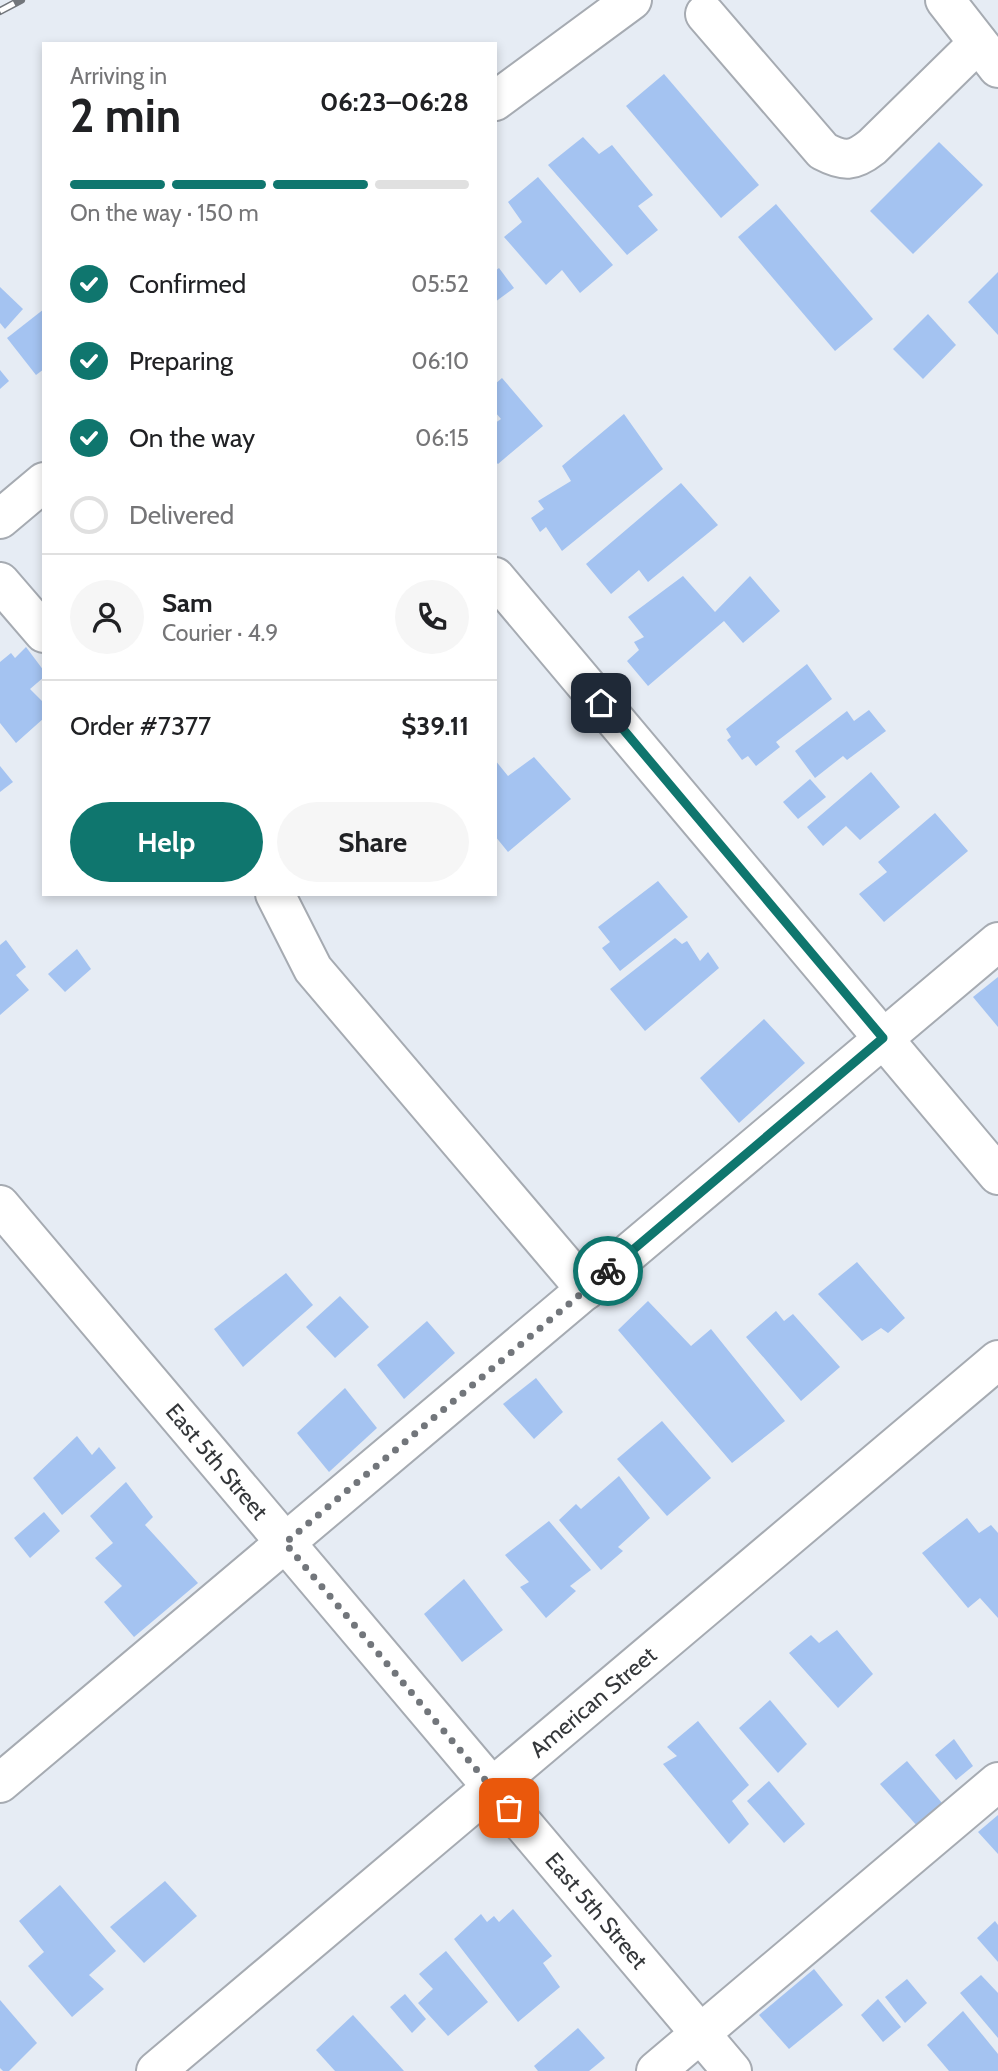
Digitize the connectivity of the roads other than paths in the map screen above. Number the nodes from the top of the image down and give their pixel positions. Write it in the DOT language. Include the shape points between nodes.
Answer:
graph roads {
  1 [pos="632,0"];
  2 [pos="945,0"];
  3 [pos="705,14"];
  4 [pos="988,55"];
  5 [pos="497,100"];
  6 [pos="42,484"];
  7 [pos="0,519"];
  8 [pos="497,579"];
  9 [pos="0,582"];
  10 [pos="42,631"];
  11 [pos="276,896"];
  12 [pos="998,942"];
  13 [pos="883,1038"];
  14 [pos="998,1175"];
  15 [pos="0,1205"];
  16 [pos="586,1290"];
  17 [pos="998,1360"];
  18 [pos="285,1543"];
  19 [pos="998,1782"];
  20 [pos="0,1783"];
  21 [pos="492,1787"];
  22 [pos="700,2034"];
  23 [pos="156,2071"];
  24 [pos="656,2071"];
  25 [pos="732,2071"];
  1 -- 5 [label="street"];
  2 -- 4 [label="street"];
  3 -- 4 [label="street" via="823,151 840,160 861,156"];
  6 -- 7 [label="street"];
  8 -- 13 [label="street"];
  9 -- 10 [label="street"];
  11 -- 16 [label="street" via="313,969"];
  12 -- 13 [label="street"];
  13 -- 14 [label="street"];
  13 -- 16 [label="street"];
  15 -- 18 [label="street, East 5th Street"];
  16 -- 18 [label="street"];
  17 -- 21 [label="street, American Street"];
  18 -- 20 [label="street"];
  18 -- 21 [label="street, East 5th Street"];
  19 -- 22 [label="street"];
  21 -- 22 [label="street, East 5th Street"];
  21 -- 23 [label="street, American Street"];
  22 -- 24 [label="street"];
  22 -- 25 [label="street, East 5th Street"];
}
